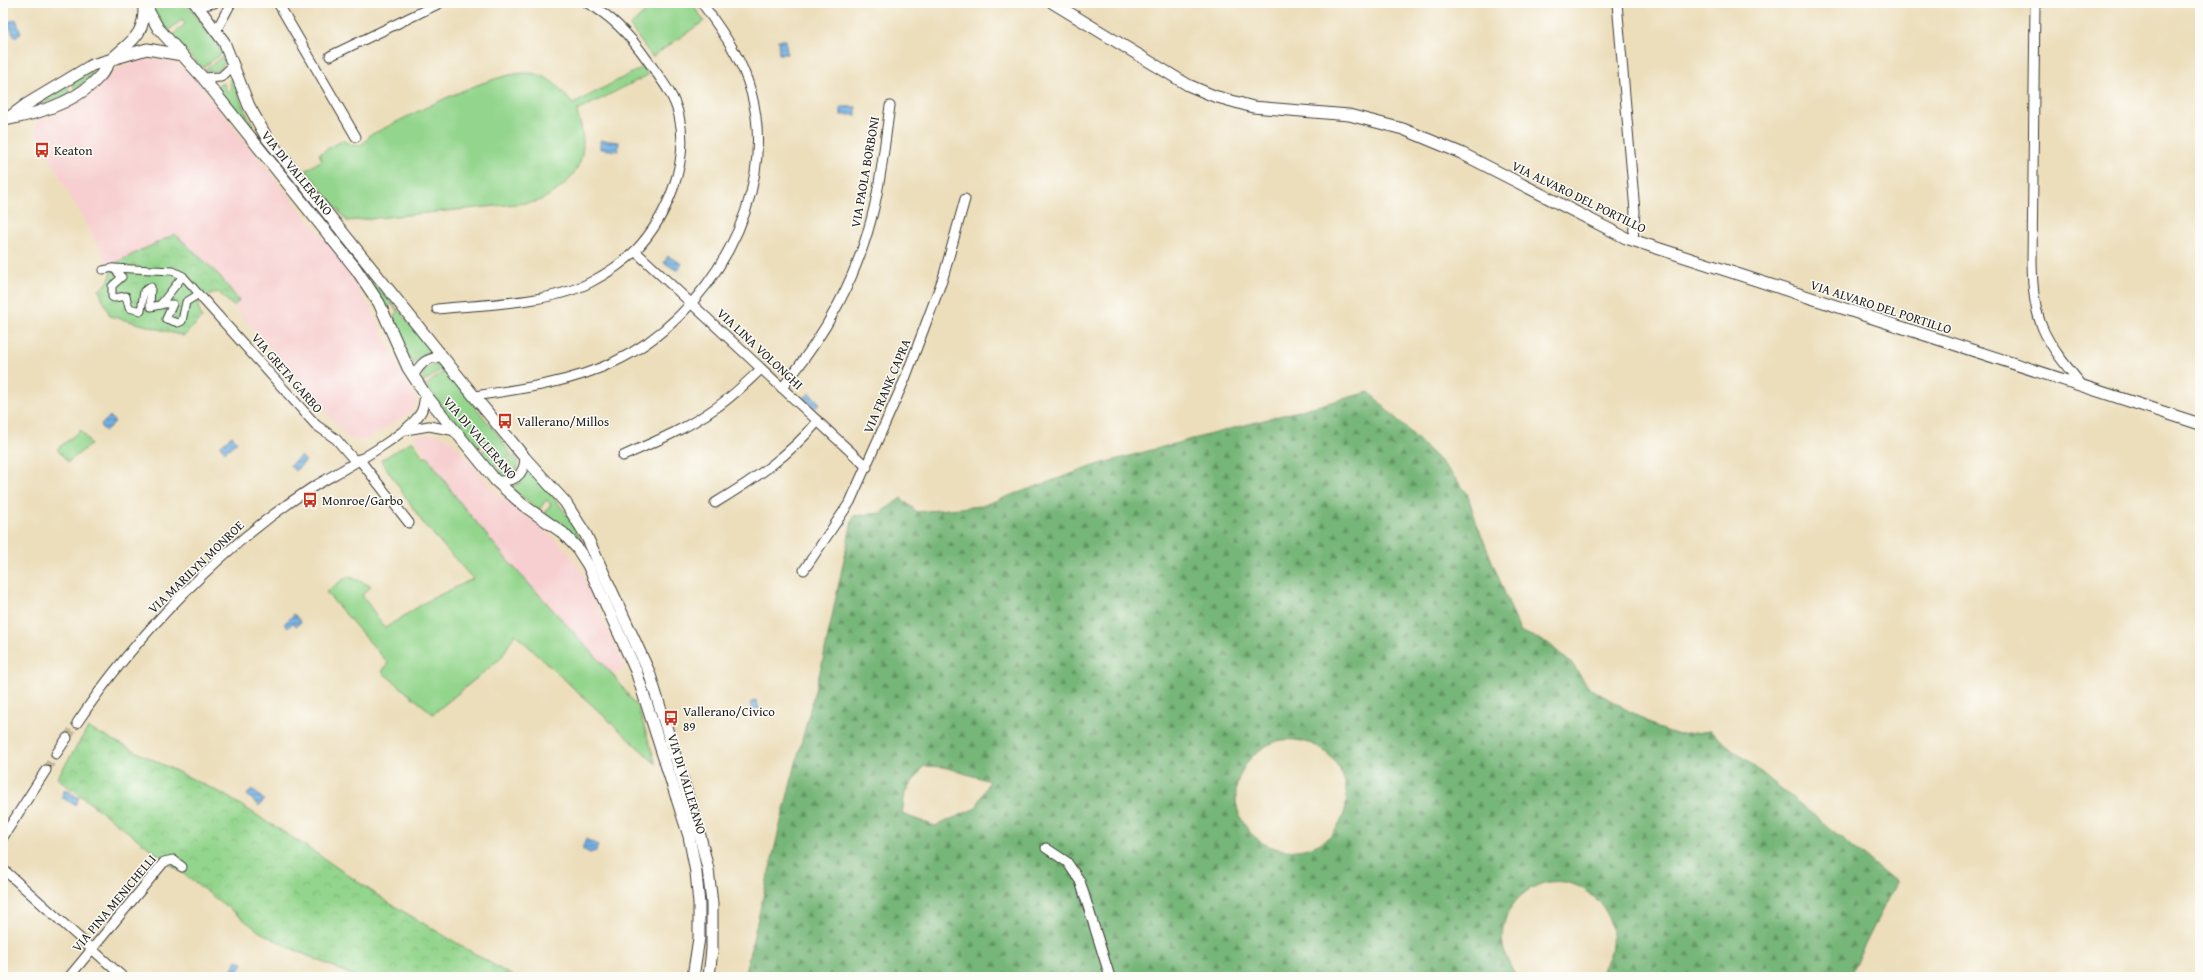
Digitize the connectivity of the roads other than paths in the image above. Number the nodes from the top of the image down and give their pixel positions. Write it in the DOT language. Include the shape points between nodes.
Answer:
graph roads {
  1 [pos="144,3"];
  2 [pos="214,3"];
  3 [pos="231,3"];
  4 [pos="278,3"];
  5 [pos="440,3"];
  6 [pos="587,3"];
  7 [pos="702,3"];
  8 [pos="1053,3"];
  9 [pos="1617,3"];
  10 [pos="2035,3"];
  11 [pos="196,4"];
  12 [pos="216,31"];
  13 [pos="182,55"];
  14 [pos="330,56"];
  15 [pos="111,60"];
  16 [pos="234,65"];
  17 [pos="203,78"];
  18 [pos="890,106"];
  19 [pos="6,120"];
  20 [pos="356,137"];
  21 [pos="965,199"];
  22 [pos="1633,241"];
  23 [pos="635,251"];
  24 [pos="113,268"];
  25 [pos="103,270"];
  26 [pos="183,276"];
  27 [pos="201,296"];
  28 [pos="691,303"];
  29 [pos="160,305"];
  30 [pos="437,308"];
  31 [pos="443,357"];
  32 [pos="761,369"];
  33 [pos="413,377"];
  34 [pos="2082,385"];
  35 [pos="782,388"];
  36 [pos="425,394"];
  37 [pos="474,396"];
  38 [pos="818,421"];
  39 [pos="2200,424"];
  40 [pos="406,430"];
  41 [pos="456,431"];
  42 [pos="623,456"];
  43 [pos="525,458"];
  44 [pos="357,460"];
  45 [pos="867,467"];
  46 [pos="496,481"];
  47 [pos="715,503"];
  48 [pos="409,524"];
  49 [pos="804,570"];
  50 [pos="77,722"];
  51 [pos="67,738"];
  52 [pos="56,754"];
  53 [pos="46,770"];
  54 [pos="3,837"];
  55 [pos="1046,848"];
  56 [pos="182,867"];
  57 [pos="3,869"];
  58 [pos="92,948"];
  59 [pos="69,977"];
  60 [pos="123,977"];
  61 [pos="692,977"];
  62 [pos="709,977"];
  63 [pos="1110,977"];
  1 -- 13 [label="street, VIA DI VALLERANO" via="158,28"];
  1 -- 15 [label="street" via="140,31 134,40"];
  2 -- 11 [label="street"];
  3 -- 12 [label="street"];
  4 -- 20 [label="street"];
  5 -- 14 [label="street"];
  6 -- 23 [label="street" via="614,21 634,42 673,99 679,116 682,143 672,187 655,225"];
  7 -- 28 [label="street" via="742,66 755,111 757,147 752,189 740,224 720,264"];
  8 -- 22 [label="street, VIA ALVARO DEL PORTILLO" via="1174,77 1202,91 1253,107 1349,115 1403,129 1461,153"];
  9 -- 22 [label="street" via="1635,211"];
  10 -- 34 [label="street" via="2033,298 2047,340"];
  11 -- 12 [label="street, VIA DI VALLERANO"];
  12 -- 16 [label="street, VIA DI VALLERANO"];
  13 -- 15 [label="street" via="147,50"];
  13 -- 17 [label="street, VIA DI VALLERANO"];
  15 -- 19 [label="street" via="92,65 27,104"];
  15 -- 19 [label="street" via="99,76 77,94 43,111"];
  16 -- 17 [label="street" via="221,77"];
  16 -- 31 [label="street, VIA DI VALLERANO" via="249,106 267,138"];
  17 -- 33 [label="street, VIA DI VALLERANO" via="356,269 382,310"];
  18 -- 35 [label="street, VIA PAOLA BORBONI" via="874,207 857,265 827,326"];
  21 -- 45 [label="street, VIA FRANK CAPRA" via="951,255 926,328"];
  22 -- 34 [label="street, VIA ALVARO DEL PORTILLO"];
  23 -- 28 [label="street, VIA LINA VOLONGHI"];
  23 -- 30 [label="street" via="597,278 567,292 543,297"];
  24 -- 25 [label="street"];
  24 -- 26 [label="street" via="173,271"];
  24 -- 29 [label="street" via="122,277 112,286 112,297 126,296 129,308 141,311 144,291 151,287 150,305"];
  26 -- 27 [label="street"];
  26 -- 29 [label="street"];
  27 -- 29 [label="street" via="186,302 184,317 178,323 166,319 173,304"];
  27 -- 44 [label="street, VIA GRETA GARBO" via="316,425 336,439"];
  28 -- 32 [label="street, VIA LINA VOLONGHI"];
  28 -- 37 [label="street" via="642,345 603,367 548,385"];
  31 -- 33 [label="street" via="426,360"];
  31 -- 37 [label="street, VIA DI VALLERANO"];
  32 -- 35 [label="street, VIA LINA VOLONGHI"];
  32 -- 42 [label="street" via="733,395 701,418"];
  33 -- 36 [label="street, VIA DI VALLERANO"];
  34 -- 39 [label="street, VIA ALVARO DEL PORTILLO"];
  35 -- 38 [label="street, VIA LINA VOLONGHI"];
  36 -- 40 [label="street, VIA MARILYN MONROE" via="422,412"];
  36 -- 41 [label="street, VIA DI VALLERANO"];
  37 -- 43 [label="street, VIA DI VALLERANO"];
  38 -- 45 [label="street, VIA LINA VOLONGHI"];
  38 -- 47 [label="street" via="795,447 774,464"];
  40 -- 41 [label="street, VIA MARILYN MONROE" via="429,426"];
  40 -- 44 [label="street, VIA MARILYN MONROE"];
  41 -- 46 [label="street, VIA DI VALLERANO"];
  43 -- 46 [label="street" via="522,472 517,478"];
  43 -- 62 [label="street, VIA DI VALLERANO" via="559,494 579,522 649,672 696,819 706,860 712,916"];
  44 -- 48 [label="street"];
  44 -- 50 [label="street, VIA MARILYN MONROE" via="282,508 225,555 122,660"];
  45 -- 49 [label="street, VIA FRANK CAPRA" via="845,510"];
  46 -- 61 [label="street, VIA DI VALLERANO" via="523,505 559,530 577,548 591,570 634,663 693,856 698,887 699,926"];
  51 -- 52 [label="street"];
  53 -- 54 [label="street"];
  55 -- 63 [label="street" via="1067,862 1080,881"];
  56 -- 58 [label="street, VIA PINA MENICHELLI" via="173,860 164,862"];
  57 -- 58 [label="street"];
  58 -- 59 [label="street, VIA PINA MENICHELLI"];
  58 -- 60 [label="street"];
}
